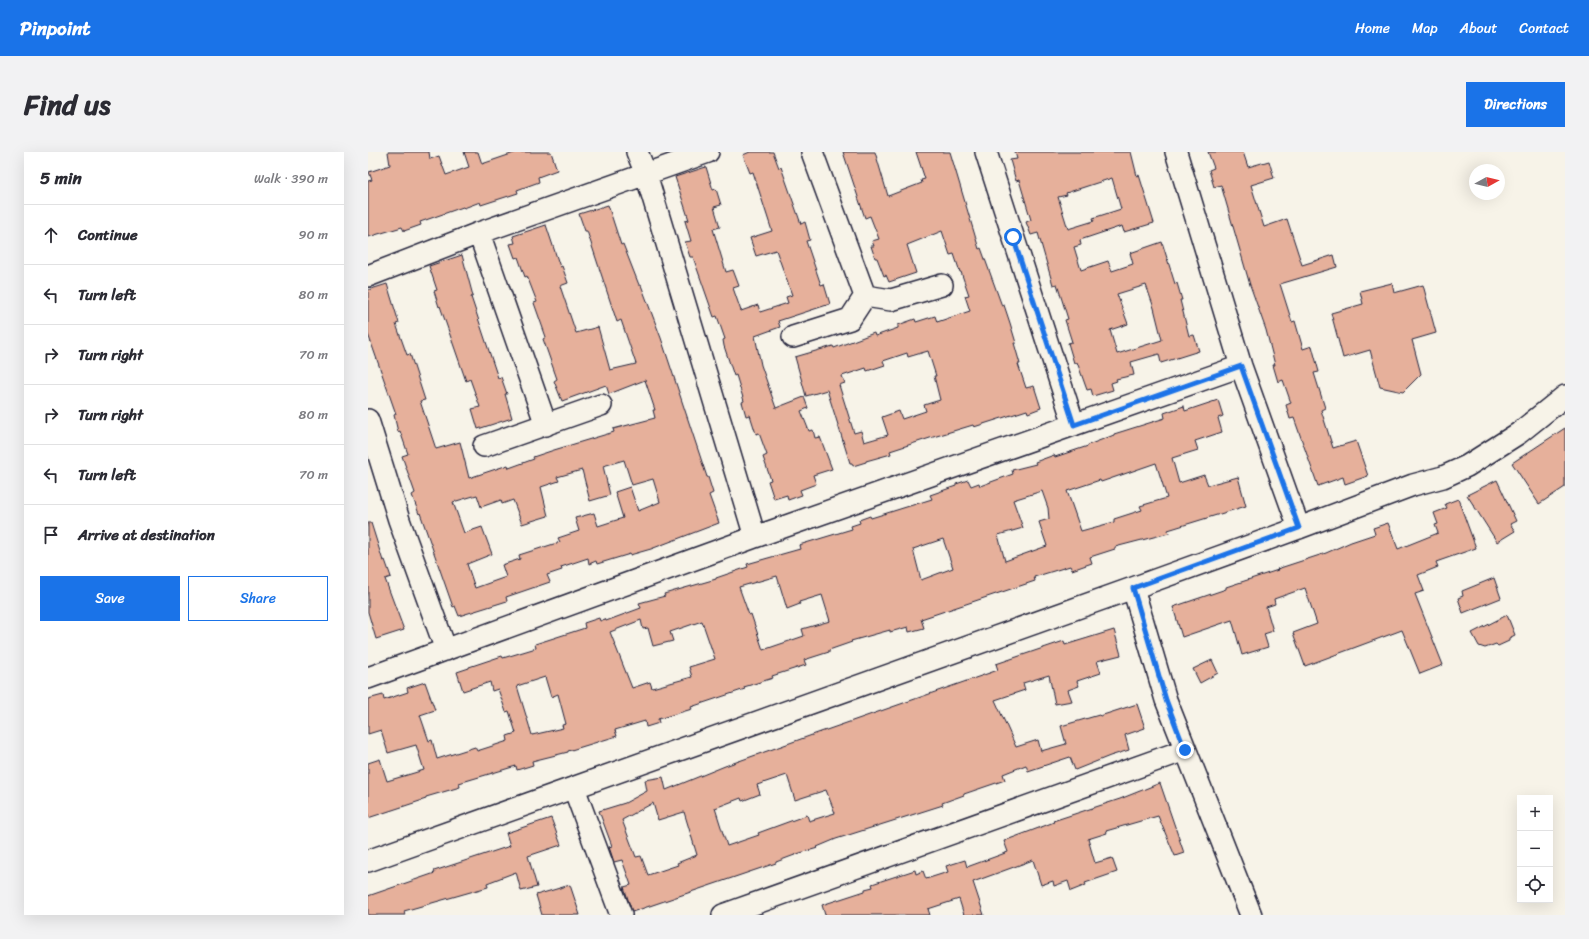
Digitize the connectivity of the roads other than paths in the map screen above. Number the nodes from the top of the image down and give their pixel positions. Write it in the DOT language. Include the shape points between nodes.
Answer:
graph roads {
  1 [pos="637,152"];
  2 [pos="708,152"];
  3 [pos="812,152"];
  4 [pos="986,152"];
  5 [pos="1176,152"];
  6 [pos="646,174"];
  7 [pos="479,233"];
  8 [pos="368,276"];
  9 [pos="942,285"];
  10 [pos="865,296"];
  11 [pos="793,337"];
  12 [pos="1241,366"];
  13 [pos="1565,396"];
  14 [pos="601,405"];
  15 [pos="368,420"];
  16 [pos="546,425"];
  17 [pos="1074,425"];
  18 [pos="484,446"];
  19 [pos="1299,528"];
  20 [pos="755,537"];
  21 [pos="1133,588"];
  22 [pos="446,650"];
  23 [pos="368,678"];
  24 [pos="1185,750"];
  25 [pos="574,788"];
  26 [pos="368,861"];
  27 [pos="621,915"];
  28 [pos="723,915"];
  29 [pos="1251,915"];
  1 -- 6 [label="street"];
  2 -- 6 [label="street"];
  3 -- 10 [label="street"];
  4 -- 17 [label="street"];
  5 -- 12 [label="street"];
  6 -- 7 [label="street"];
  6 -- 20 [label="street"];
  7 -- 8 [label="street"];
  7 -- 16 [label="street"];
  9 -- 10 [label="street" via="891,300"];
  10 -- 11 [label="street" via="850,319"];
  12 -- 17 [label="street"];
  12 -- 19 [label="street"];
  13 -- 19 [label="street" via="1519,433 1467,466 1443,477 1413,485"];
  14 -- 16 [label="street"];
  15 -- 22 [label="street" via="399,520"];
  16 -- 18 [label="street"];
  17 -- 20 [label="street"];
  19 -- 21 [label="street"];
  20 -- 22 [label="street"];
  21 -- 24 [label="street" via="1166,700"];
  21 -- 25 [label="street"];
  22 -- 23 [label="street"];
  24 -- 28 [label="street"];
  24 -- 29 [label="street"];
  25 -- 26 [label="street"];
  25 -- 27 [label="street"];
}
